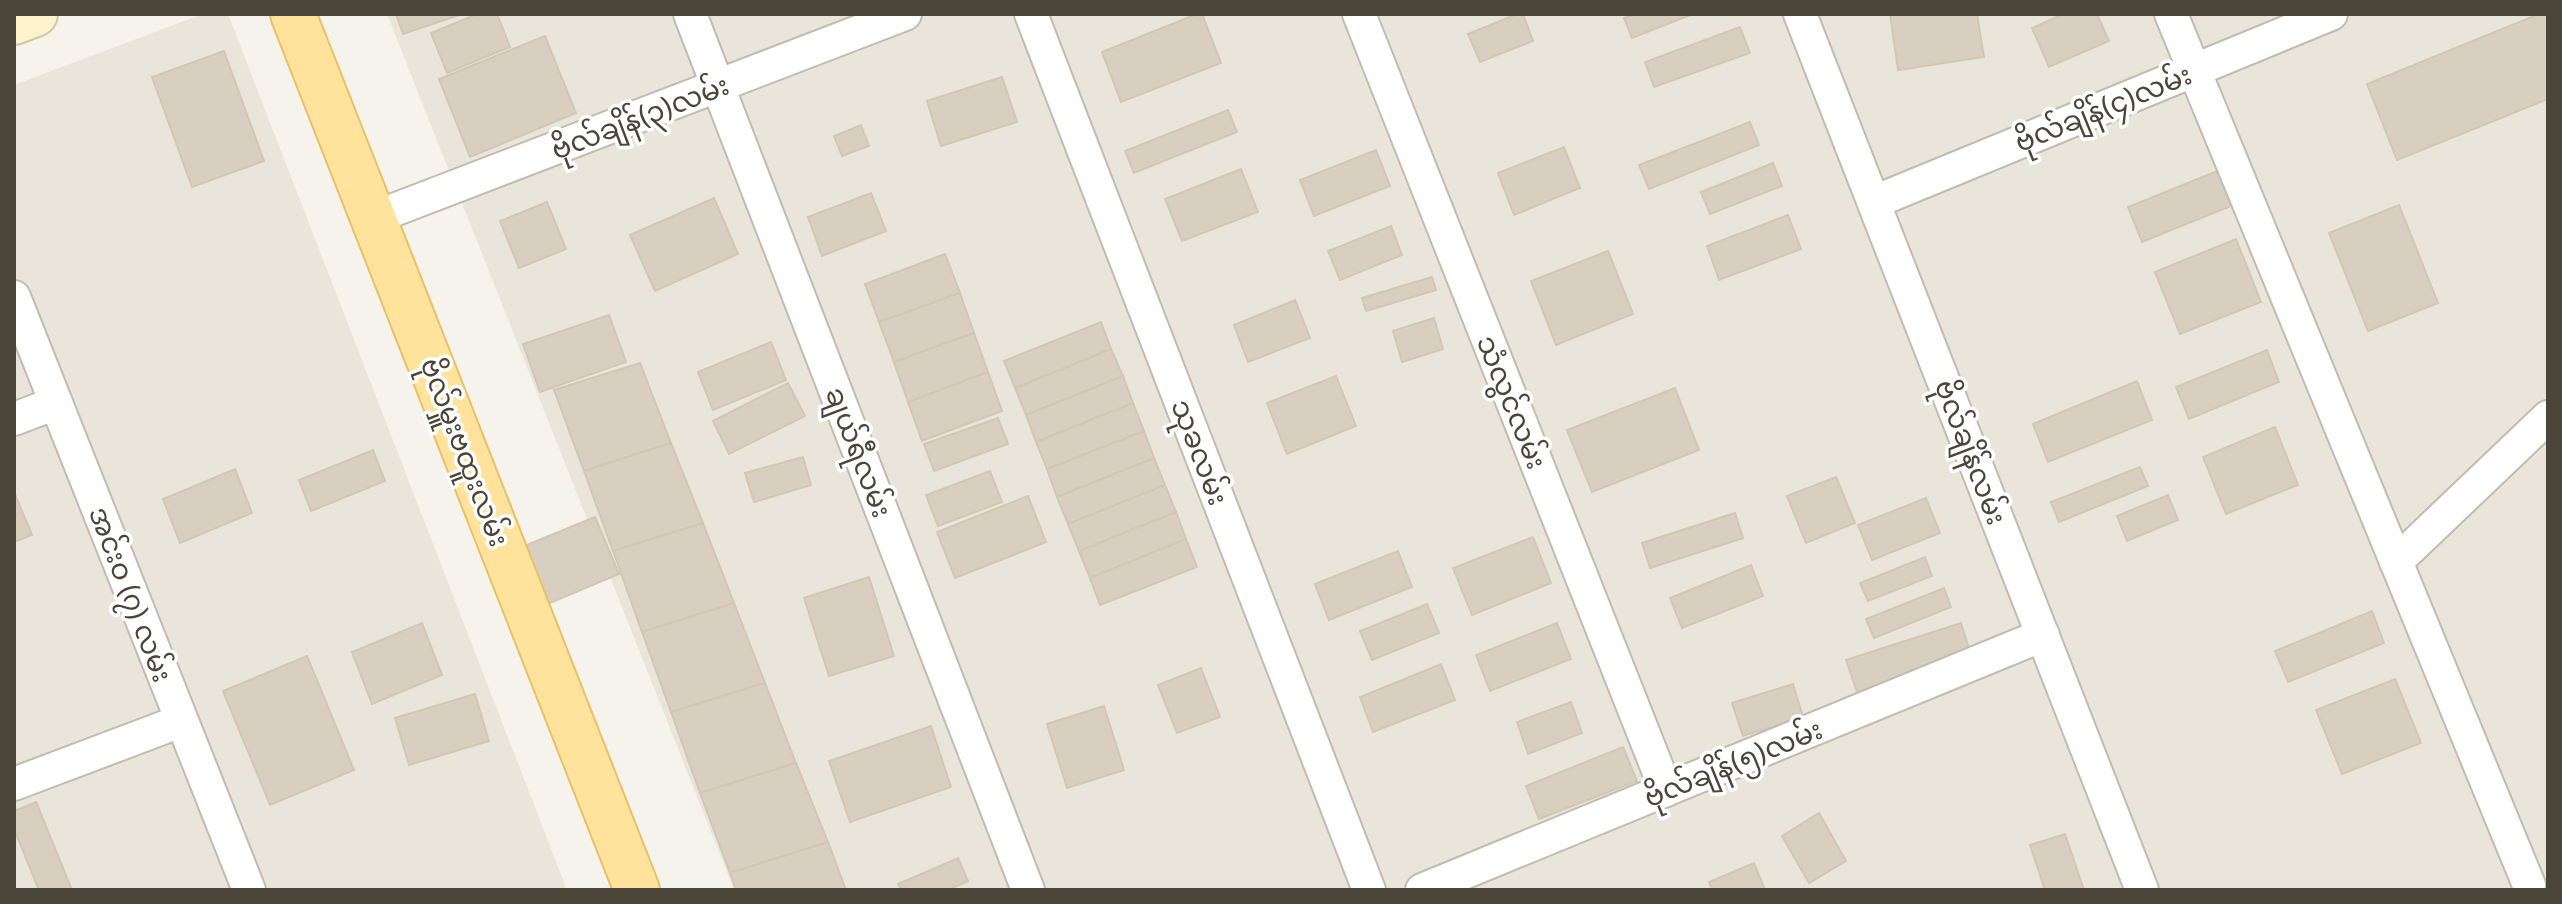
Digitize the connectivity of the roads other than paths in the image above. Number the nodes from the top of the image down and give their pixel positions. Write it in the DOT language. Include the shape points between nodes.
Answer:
graph roads {
  1 [pos="35,14"];
  2 [pos="293,14"];
  3 [pos="690,14"];
  4 [pos="905,14"];
  5 [pos="1031,14"];
  6 [pos="1359,14"];
  7 [pos="1800,14"];
  8 [pos="2171,14"];
  9 [pos="2331,14"];
  10 [pos="14,22"];
  11 [pos="2194,71"];
  12 [pos="718,88"];
  13 [pos="1874,202"];
  14 [pos="373,218"];
  15 [pos="14,297"];
  16 [pos="56,403"];
  17 [pos="2548,417"];
  18 [pos="14,419"];
  19 [pos="2396,562"];
  20 [pos="2043,635"];
  21 [pos="181,721"];
  22 [pos="14,784"];
  23 [pos="1666,790"];
  24 [pos="2533,881"];
  25 [pos="249,890"];
  26 [pos="637,890"];
  27 [pos="1028,890"];
  28 [pos="1369,890"];
  29 [pos="1422,890"];
  30 [pos="2142,890"];
  1 -- 10 [label="street"];
  2 -- 14 [label="main road, ဗိုလ်မှူးဗထူးလမ်း"];
  3 -- 12 [label="street, ချယ်ရီလမ်း"];
  4 -- 12 [label="street, ဗိုလ်ချိန်(၃)လမ်း"];
  5 -- 28 [label="street, သုခလမ်း"];
  6 -- 23 [label="street, သံလွင်လမ်း"];
  7 -- 13 [label="street, ဗိုလ်ချိန်လမ်း"];
  8 -- 11 [label="street"];
  9 -- 11 [label="street, ဗိုလ်ချိန်(၄)လမ်း"];
  11 -- 13 [label="street, ဗိုလ်ချိန်(၄)လမ်း"];
  11 -- 19 [label="street"];
  12 -- 14 [label="street, ဗိုလ်ချိန်(၃)လမ်း"];
  12 -- 27 [label="street, ချယ်ရီလမ်း"];
  13 -- 20 [label="street, ဗိုလ်ချိန်လမ်း"];
  14 -- 26 [label="main road, ဗိုလ်မှူးဗထူးလမ်း"];
  15 -- 16 [label="street, အင်းဝ (၇) လမ်း"];
  16 -- 18 [label="street"];
  16 -- 21 [label="street, အင်းဝ (၇) လမ်း"];
  17 -- 19 [label="street"];
  19 -- 24 [label="street"];
  20 -- 23 [label="street, ဗိုလ်ချိန်(၅)လမ်း"];
  20 -- 30 [label="street, ဗိုလ်ချိန်လမ်း"];
  21 -- 22 [label="street"];
  21 -- 25 [label="street, အင်းဝ (၇) လမ်း"];
  23 -- 29 [label="street, ဗိုလ်ချိန်(၅)လမ်း"];
}
